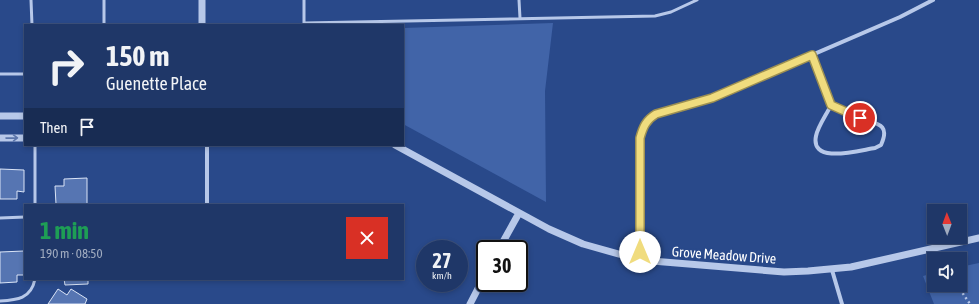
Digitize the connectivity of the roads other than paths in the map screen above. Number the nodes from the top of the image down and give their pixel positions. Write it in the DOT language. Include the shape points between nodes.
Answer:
graph roads {
  1 [pos="31,0"];
  2 [pos="104,0"];
  3 [pos="202,0"];
  4 [pos="304,0"];
  5 [pos="519,0"];
  6 [pos="697,0"];
  7 [pos="933,0"];
  8 [pos="520,18"];
  9 [pos="32,24"];
  10 [pos="104,24"];
  11 [pos="202,24"];
  12 [pos="304,24"];
  13 [pos="812,55"];
  14 [pos="0,74"];
  15 [pos="24,74"];
  16 [pos="831,105"];
  17 [pos="0,116"];
  18 [pos="24,116"];
  19 [pos="0,138"];
  20 [pos="24,138"];
  21 [pos="35,146"];
  22 [pos="207,146"];
  23 [pos="396,146"];
  24 [pos="35,204"];
  25 [pos="207,204"];
  26 [pos="519,213"];
  27 [pos="24,217"];
  28 [pos="0,218"];
  29 [pos="979,238"];
  30 [pos="504,240"];
  31 [pos="640,260"];
  32 [pos="832,270"];
  33 [pos="35,280"];
  34 [pos="476,292"];
  35 [pos="0,300"];
  36 [pos="470,304"];
  37 [pos="842,304"];
  1 -- 9 [label="lane"];
  2 -- 10 [label="lane"];
  3 -- 11 [label="street"];
  4 -- 12 [label="lane"];
  5 -- 8 [label="lane"];
  6 -- 8 [label="lane" via="655,16"];
  7 -- 13 [label="street"];
  8 -- 12 [label="lane"];
  13 -- 16 [label="street"];
  13 -- 31 [label="street" via="712,98 656,114 648,119 640,138"];
  14 -- 15 [label="lane"];
  16 -- 16 [label="street" via="816,135 820,151 828,154 881,145 885,137 880,124"];
  17 -- 18 [label="street"];
  19 -- 20 [label="street, one-way"];
  21 -- 24 [label="lane"];
  22 -- 25 [label="street"];
  23 -- 26 [label="street, Grove Meadow Drive"];
  26 -- 30 [label="street"];
  26 -- 31 [label="street, Grove Meadow Drive" via="583,244"];
  27 -- 28 [label="lane"];
  29 -- 32 [label="street, Grove Meadow Drive"];
  31 -- 32 [label="street, Grove Meadow Drive" via="784,272"];
  32 -- 37 [label="street"];
  33 -- 35 [label="lane" via="28,295 18,300"];
  34 -- 36 [label="street"];
}
